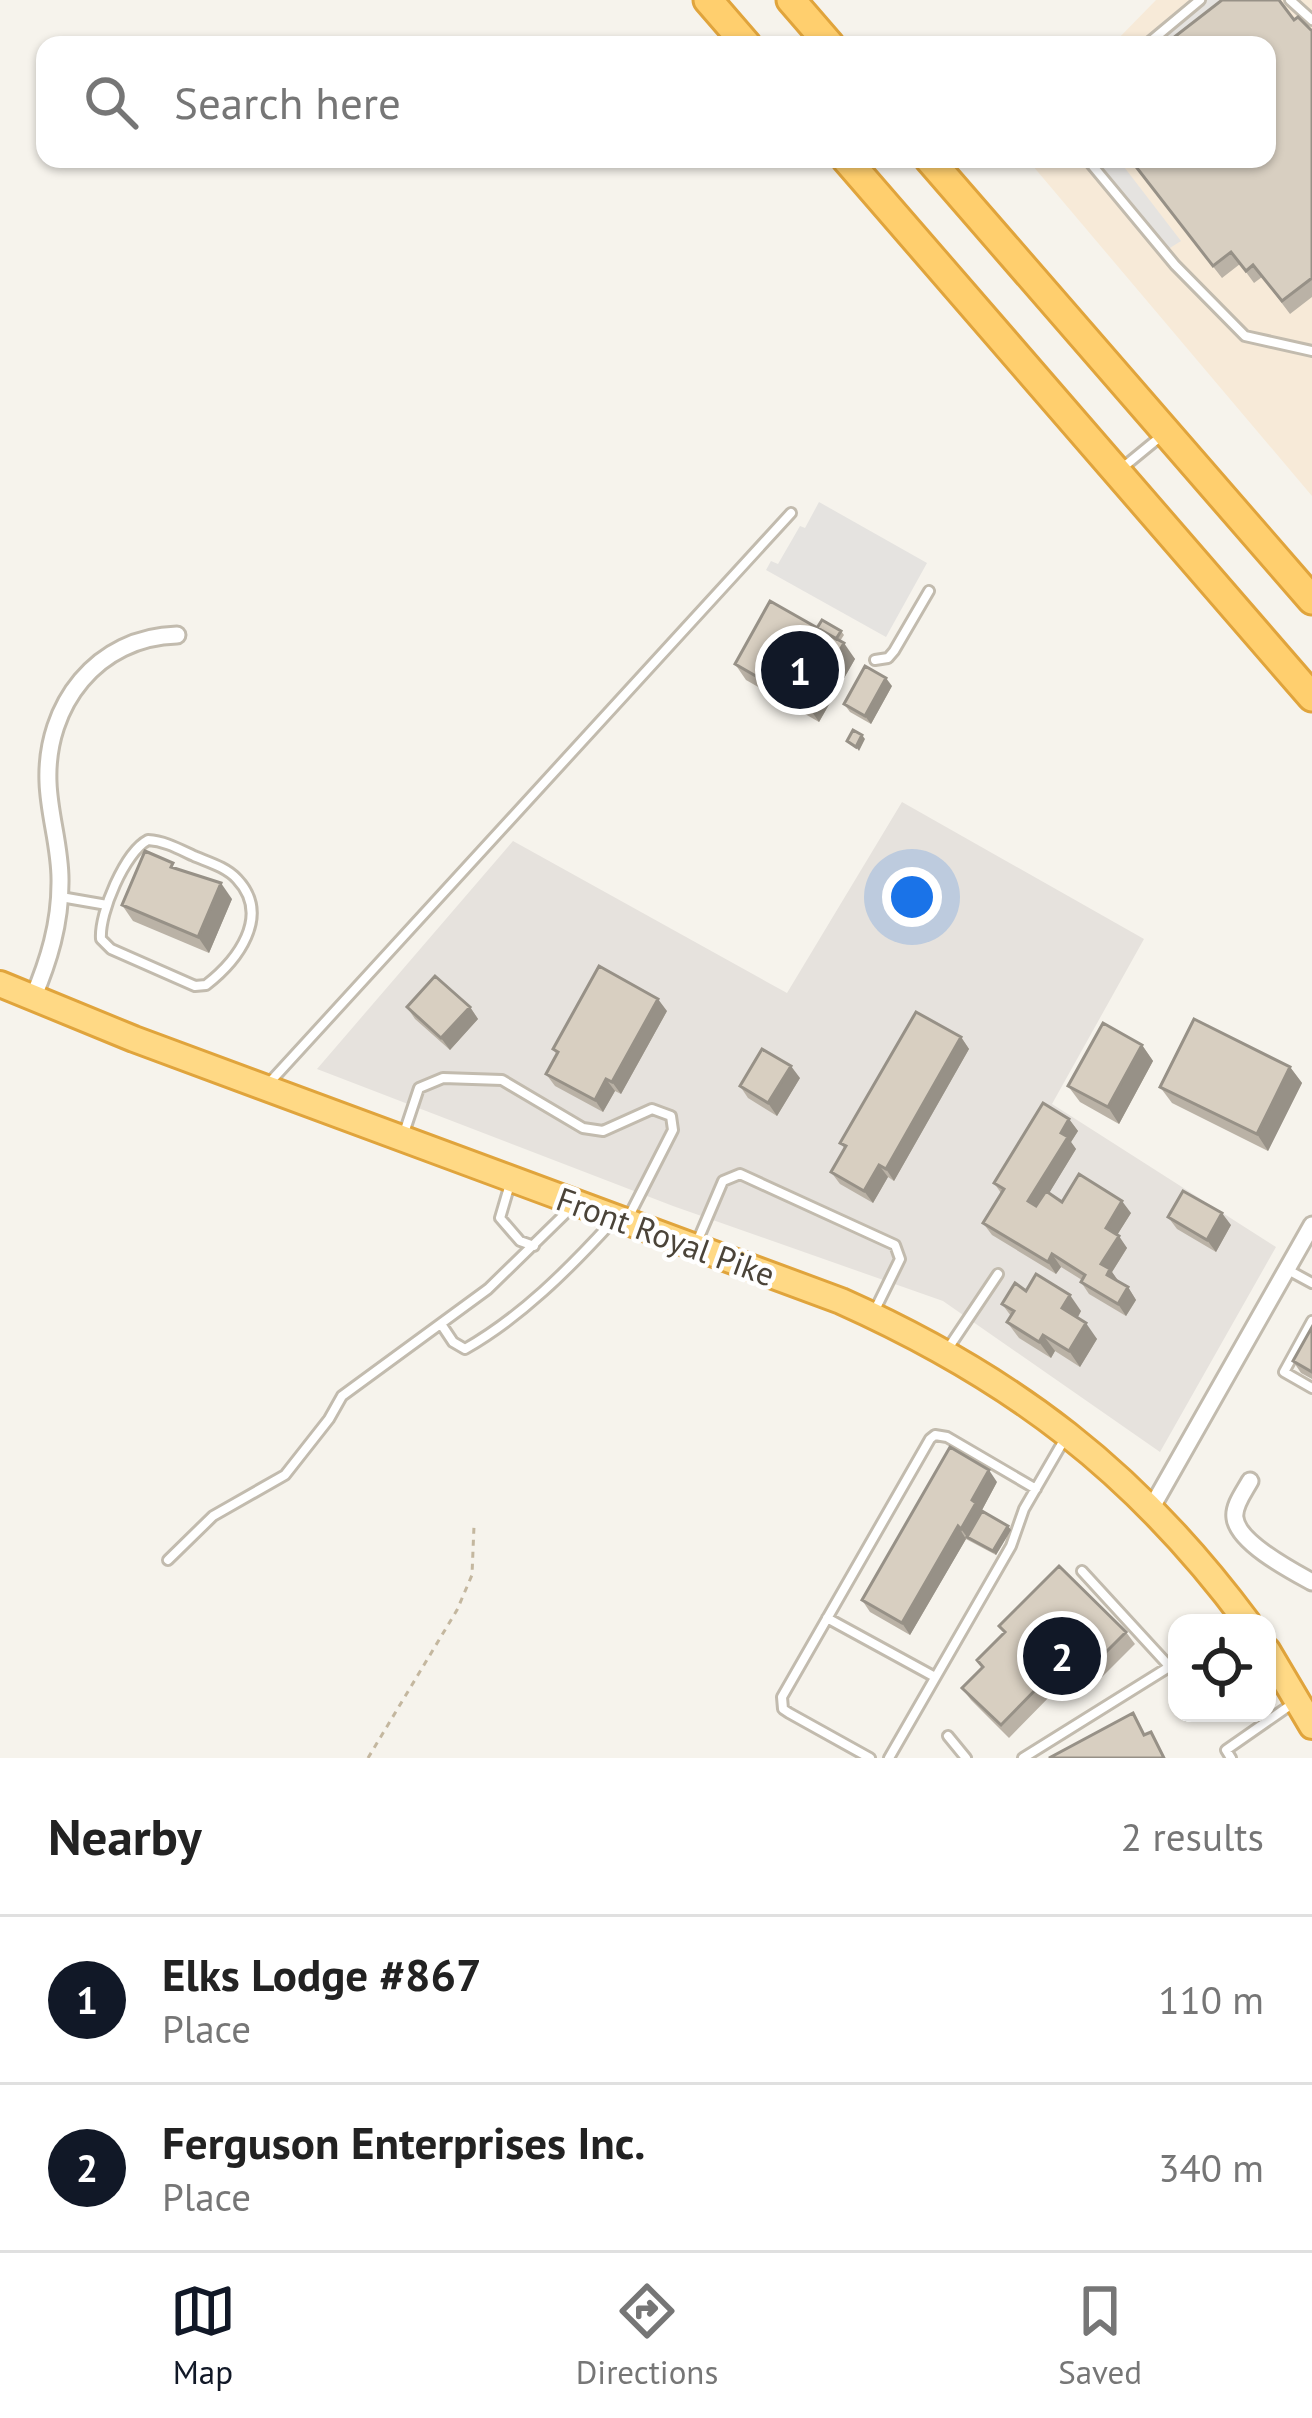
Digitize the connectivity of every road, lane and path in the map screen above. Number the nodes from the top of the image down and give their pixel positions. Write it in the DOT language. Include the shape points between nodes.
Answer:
graph roads {
  1 [pos="708,0"];
  2 [pos="791,0"];
  3 [pos="1199,0"];
  4 [pos="1291,0"];
  5 [pos="1312,20"];
  6 [pos="739,36"];
  7 [pos="822,36"];
  8 [pos="1157,36"];
  9 [pos="854,168"];
  10 [pos="937,168"];
  11 [pos="1094,168"];
  12 [pos="1312,351"];
  13 [pos="1166,432"];
  14 [pos="1118,472"];
  15 [pos="791,513"];
  16 [pos="929,591"];
  17 [pos="1312,600"];
  18 [pos="177,635"];
  19 [pos="875,659"];
  20 [pos="1312,697"];
  21 [pos="59,897"];
  22 [pos="107,905"];
  23 [pos="0,984"];
  24 [pos="33,998"];
  25 [pos="265,1088"];
  26 [pos="402,1138"];
  27 [pos="511,1179"];
  28 [pos="576,1202"];
  29 [pos="621,1219"];
  30 [pos="1312,1225"];
  31 [pos="535,1246"];
  32 [pos="695,1247"];
  33 [pos="1287,1270"];
  34 [pos="998,1274"];
  35 [pos="1312,1283"];
  36 [pos="872,1315"];
  37 [pos="1312,1321"];
  38 [pos="441,1324"];
  39 [pos="946,1352"];
  40 [pos="1312,1388"];
  41 [pos="1067,1434"];
  42 [pos="1250,1481"];
  43 [pos="1036,1489"];
  44 [pos="1152,1507"];
  45 [pos="474,1526"];
  46 [pos="169,1560"];
  47 [pos="1082,1571"];
  48 [pos="1312,1582"];
  49 [pos="1235,1614"];
  50 [pos="827,1618"];
  51 [pos="1168,1660"];
  52 [pos="1276,1661"];
  53 [pos="1168,1668"];
  54 [pos="935,1677"];
  55 [pos="1305,1696"];
  56 [pos="1312,1726"];
  57 [pos="948,1736"];
  58 [pos="368,1758"];
  59 [pos="870,1758"];
  60 [pos="890,1758"];
  61 [pos="967,1758"];
  62 [pos="1024,1758"];
  63 [pos="1231,1758"];
  1 -- 6 [label="highway"];
  2 -- 7 [label="highway"];
  3 -- 8 [label="lane"];
  4 -- 5 [label="lane"];
  9 -- 14 [label="highway"];
  10 -- 13 [label="highway"];
  11 -- 12 [label="lane" via="1245,336"];
  13 -- 14 [label="lane"];
  13 -- 17 [label="highway"];
  14 -- 20 [label="highway"];
  15 -- 25 [label="lane"];
  16 -- 19 [label="lane" via="894,651"];
  18 -- 21 [label="street" via="136,641 98,662 58,716 47,778"];
  21 -- 22 [label="lane"];
  21 -- 24 [label="street" via="53,945"];
  22 -- 22 [label="lane" via="100,933 106,945 194,986 212,981 250,930 250,904 236,878 155,840 133,851"];
  23 -- 24 [label="highway, Front Royal Pike"];
  24 -- 25 [label="highway, Front Royal Pike"];
  25 -- 26 [label="highway, Front Royal Pike"];
  26 -- 27 [label="highway, Front Royal Pike"];
  26 -- 29 [label="lane" via="419,1088 443,1078 502,1080 583,1128 603,1131 652,1108 671,1116 674,1130"];
  27 -- 28 [label="highway, Front Royal Pike"];
  27 -- 31 [label="lane" via="500,1218"];
  28 -- 29 [label="highway, Front Royal Pike"];
  28 -- 31 [label="lane"];
  29 -- 32 [label="highway, Front Royal Pike"];
  29 -- 38 [label="lane" via="494,1333 465,1348"];
  30 -- 33 [label="street"];
  31 -- 38 [label="lane"];
  32 -- 36 [label="highway, Front Royal Pike"];
  32 -- 36 [label="lane" via="722,1181 740,1174 895,1245 900,1259"];
  33 -- 35 [label="lane"];
  33 -- 44 [label="street"];
  34 -- 39 [label="lane"];
  36 -- 39 [label="highway, Front Royal Pike"];
  37 -- 40 [label="lane" via="1284,1372"];
  38 -- 46 [label="lane" via="342,1396 285,1475 213,1516"];
  39 -- 41 [label="highway, Front Royal Pike"];
  41 -- 43 [label="lane"];
  41 -- 44 [label="highway, Front Royal Pike"];
  42 -- 48 [label="street" via="1234,1510 1238,1528"];
  43 -- 50 [label="lane" via="935,1436"];
  43 -- 54 [label="lane"];
  44 -- 49 [label="highway, Front Royal Pike"];
  45 -- 58 [label="path" via="472,1575 457,1610"];
  47 -- 51 [label="lane"];
  50 -- 54 [label="lane"];
  50 -- 59 [label="lane" via="782,1706"];
  52 -- 55 [label="highway"];
  53 -- 62 [label="lane"];
  54 -- 60 [label="lane"];
  55 -- 56 [label="highway"];
  55 -- 63 [label="lane" via="1226,1750"];
  57 -- 61 [label="lane"];
}
